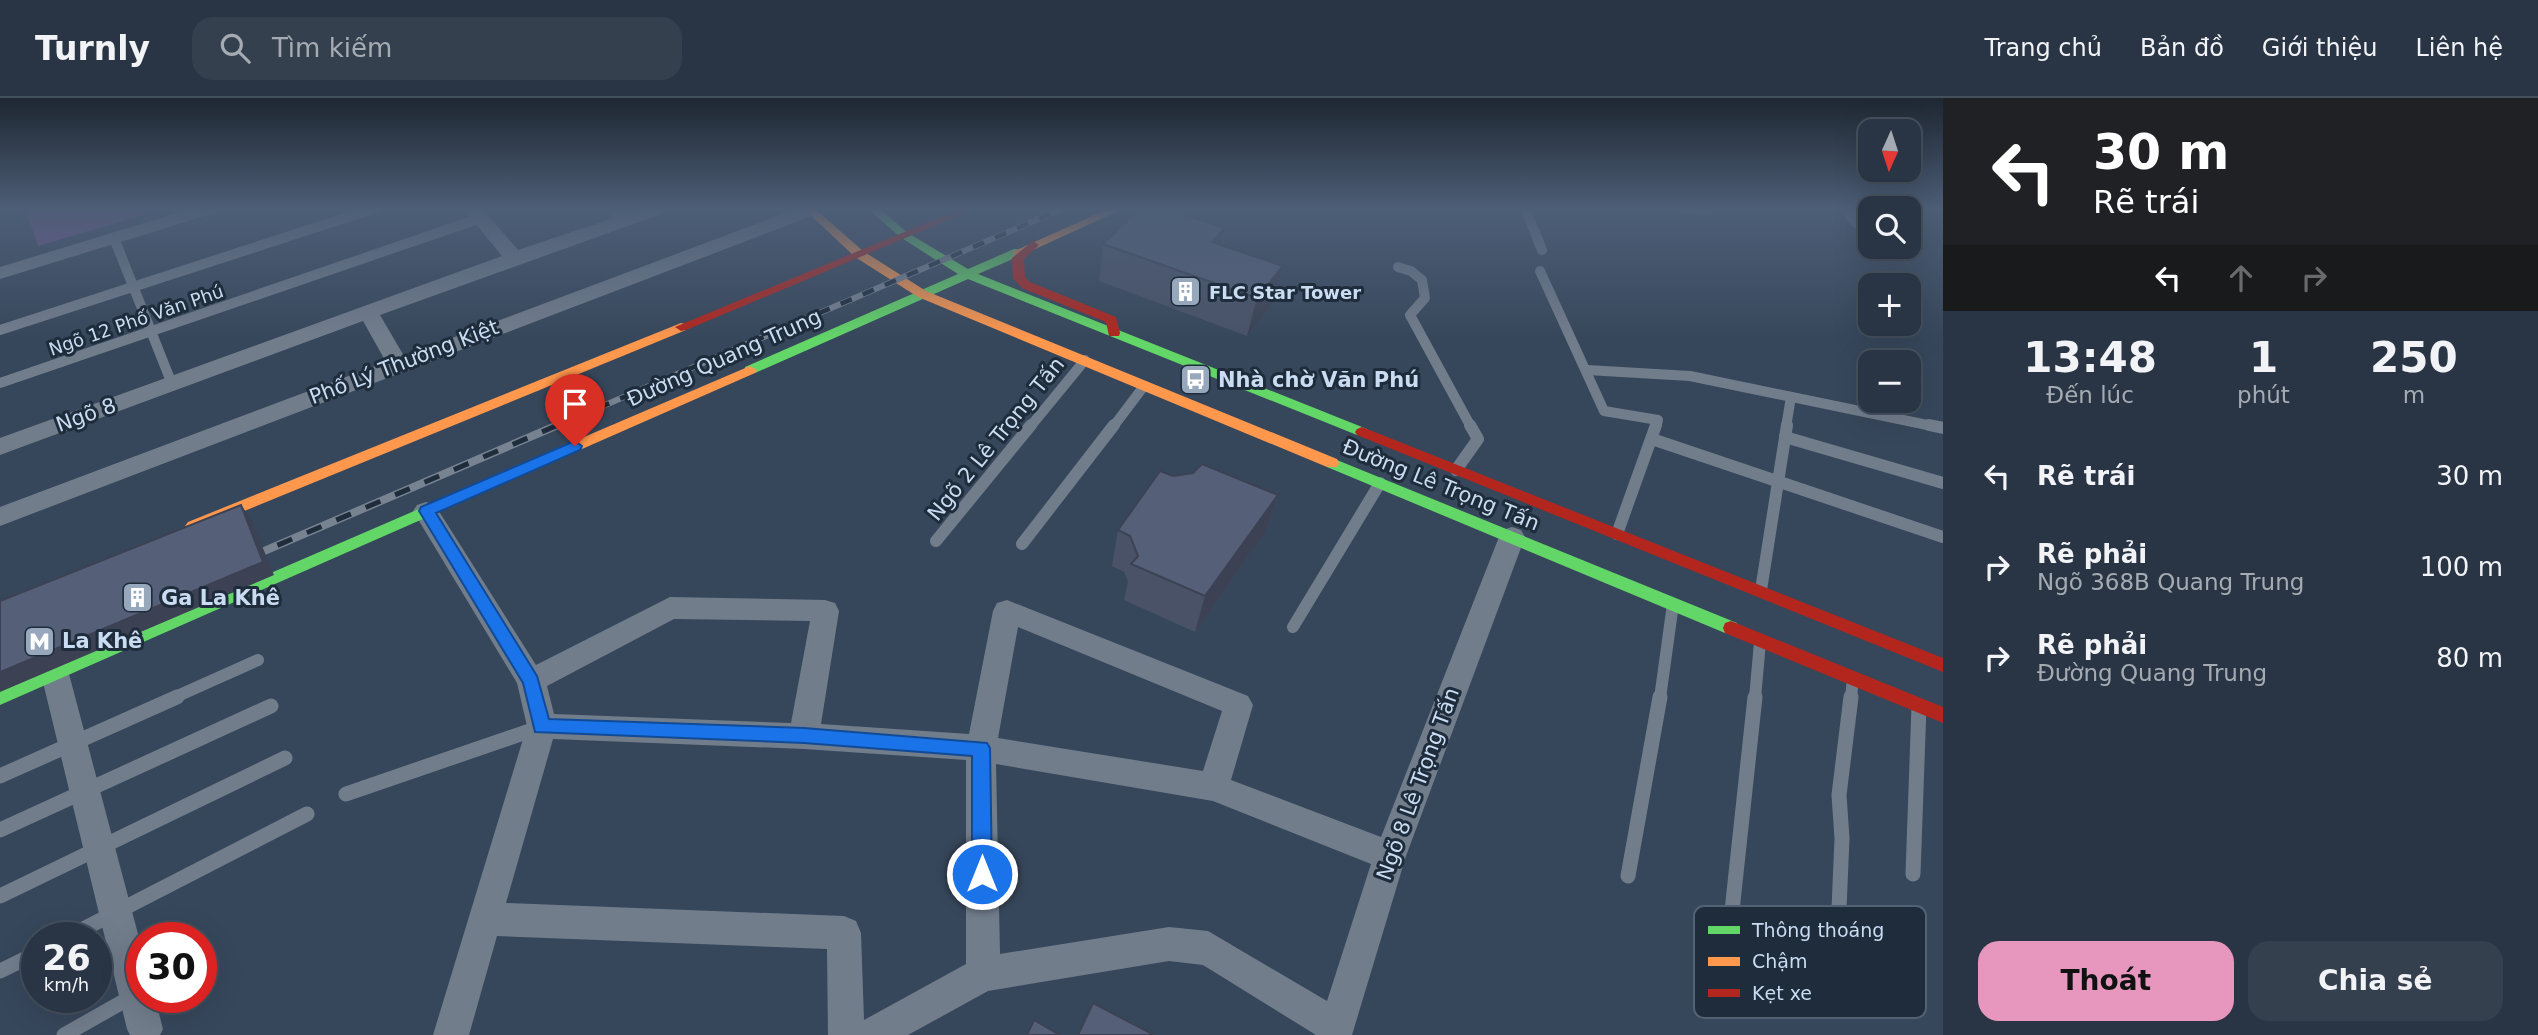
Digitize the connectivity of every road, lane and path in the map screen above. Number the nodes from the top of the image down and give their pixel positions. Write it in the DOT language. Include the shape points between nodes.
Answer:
graph roads {
  1 [pos="69,252"];
  2 [pos="120,252"];
  3 [pos="241,252"];
  4 [pos="371,252"];
  5 [pos="509,252"];
  6 [pos="529,252"];
  7 [pos="696,252"];
  8 [pos="857,252"];
  9 [pos="863,252"];
  10 [pos="932,252"];
  11 [pos="1018,252"];
  12 [pos="1025,252"];
  13 [pos="859,254"];
  14 [pos="514,258"];
  15 [pos="1398,267"];
  16 [pos="1540,271"];
  17 [pos="0,273"];
  18 [pos="967,274"];
  19 [pos="135,286"];
  20 [pos="922,294"];
  21 [pos="979,298"];
  22 [pos="368,312"];
  23 [pos="0,330"];
  24 [pos="152,332"];
  25 [pos="1114,333"];
  26 [pos="1085,360"];
  27 [pos="398,364"];
  28 [pos="1587,370"];
  29 [pos="0,383"];
  30 [pos="172,384"];
  31 [pos="1144,386"];
  32 [pos="1791,397"];
  33 [pos="1943,428"];
  34 [pos="1785,438"];
  35 [pos="1652,439"];
  36 [pos="0,447"];
  37 [pos="1456,470"];
  38 [pos="1381,482"];
  39 [pos="1778,482"];
  40 [pos="1943,483"];
  41 [pos="426,511"];
  42 [pos="0,517"];
  43 [pos="180,531"];
  44 [pos="1617,534"];
  45 [pos="1512,537"];
  46 [pos="1943,537"];
  47 [pos="936,541"];
  48 [pos="1022,544"];
  49 [pos="1760,592"];
  50 [pos="1673,603"];
  51 [pos="1293,627"];
  52 [pos="1760,639"];
  53 [pos="257,660"];
  54 [pos="1943,665"];
  55 [pos="55,674"];
  56 [pos="1853,678"];
  57 [pos="531,681"];
  58 [pos="0,698"];
  59 [pos="271,706"];
  60 [pos="1919,706"];
  61 [pos="1943,715"];
  62 [pos="542,726"];
  63 [pos="804,736"];
  64 [pos="73,742"];
  65 [pos="981,748"];
  66 [pos="285,758"];
  67 [pos="0,776"];
  68 [pos="1214,788"];
  69 [pos="86,791"];
  70 [pos="346,794"];
  71 [pos="307,814"];
  72 [pos="0,830"];
  73 [pos="101,850"];
  74 [pos="1390,856"];
  75 [pos="1913,874"];
  76 [pos="1628,876"];
  77 [pos="0,896"];
  78 [pos="1733,906"];
  79 [pos="1839,906"];
  80 [pos="116,912"];
  81 [pos="487,919"];
  82 [pos="97,922"];
  83 [pos="126,953"];
  84 [pos="21,961"];
  85 [pos="0,971"];
  86 [pos="983,974"];
  87 [pos="126,1000"];
  88 [pos="141,1013"];
  89 [pos="145,1029"];
  90 [pos="1340,1032"];
  91 [pos="64,1035"];
  92 [pos="451,1035"];
  93 [pos="846,1035"];
  94 [pos="873,1035"];
  1 -- 17 [label="street"];
  2 -- 19 [label="lane"];
  3 -- 19 [label="lane"];
  4 -- 24 [label="lane, Ngõ 12 Phố Văn Phú"];
  5 -- 14 [label="street"];
  6 -- 14 [label="street, Ngõ 8"];
  7 -- 27 [label="street, Phố Lý Thường Kiệt"];
  8 -- 13 [label="main road, Đường Lê Trọng Tấn"];
  9 -- 13 [label="main road, Đường Quang Trung"];
  10 -- 18 [label="main road, Đường Lê Trọng Tấn"];
  11 -- 18 [label="main road, Đường Quang Trung"];
  12 -- 25 [label="main road" via="1018,258 1019,278 1026,285 1112,320"];
  13 -- 20 [label="main road, Đường Lê Trọng Tấn"];
  13 -- 43 [label="main road, Đường Quang Trung"];
  14 -- 22 [label="street, Ngõ 8"];
  15 -- 37 [label="lane" via="1422,280 1424,299 1410,315 1478,439"];
  16 -- 28 [label="lane"];
  18 -- 20 [label="main road, Đường Quang Trung"];
  18 -- 21 [label="main road, Đường Lê Trọng Tấn"];
  19 -- 23 [label="lane"];
  19 -- 24 [label="lane"];
  20 -- 21 [label="main road, Đường Lê Trọng Tấn"];
  20 -- 41 [label="main road, Đường Quang Trung"];
  21 -- 25 [label="main road, Đường Lê Trọng Tấn"];
  21 -- 26 [label="main road, Đường Lê Trọng Tấn"];
  22 -- 27 [label="street"];
  22 -- 30 [label="street, Ngõ 8"];
  24 -- 29 [label="lane, Ngõ 12 Phố Văn Phú"];
  24 -- 30 [label="lane"];
  25 -- 37 [label="main road, Đường Lê Trọng Tấn"];
  26 -- 31 [label="main road, Đường Lê Trọng Tấn"];
  26 -- 47 [label="lane, Ngõ 2 Lê Trọng Tấn"];
  27 -- 42 [label="street, Phố Lý Thường Kiệt"];
  28 -- 32 [label="lane" via="1690,376"];
  28 -- 35 [label="lane" via="1604,411 1658,420"];
  30 -- 36 [label="street, Ngõ 8"];
  31 -- 38 [label="main road, Đường Lê Trọng Tấn"];
  31 -- 48 [label="lane"];
  32 -- 33 [label="lane"];
  32 -- 34 [label="lane"];
  34 -- 39 [label="lane"];
  34 -- 40 [label="lane"];
  35 -- 39 [label="lane"];
  35 -- 44 [label="lane"];
  37 -- 44 [label="main road, Đường Lê Trọng Tấn"];
  38 -- 45 [label="main road, Đường Lê Trọng Tấn"];
  38 -- 51 [label="lane"];
  39 -- 46 [label="lane"];
  39 -- 49 [label="lane"];
  41 -- 55 [label="main road, Đường Quang Trung"];
  41 -- 57 [label="street"];
  44 -- 49 [label="main road, Đường Lê Trọng Tấn"];
  45 -- 50 [label="main road, Đường Lê Trọng Tấn"];
  45 -- 74 [label="street, Ngõ 8 Lê Trọng Tấn"];
  49 -- 54 [label="main road, Đường Lê Trọng Tấn"];
  50 -- 52 [label="main road, Đường Lê Trọng Tấn"];
  50 -- 76 [label="lane"];
  52 -- 56 [label="main road, Đường Lê Trọng Tấn"];
  52 -- 78 [label="lane"];
  53 -- 64 [label="lane"];
  55 -- 58 [label="main road, Đường Quang Trung"];
  55 -- 64 [label="street"];
  56 -- 60 [label="main road, Đường Lê Trọng Tấn"];
  56 -- 79 [label="lane" via="1839,795"];
  57 -- 62 [label="street"];
  57 -- 63 [label="street" via="670,608 825,611"];
  59 -- 69 [label="lane"];
  60 -- 61 [label="main road, Đường Lê Trọng Tấn"];
  60 -- 75 [label="lane"];
  62 -- 63 [label="street"];
  62 -- 70 [label="lane"];
  62 -- 81 [label="street"];
  63 -- 65 [label="street"];
  64 -- 67 [label="lane"];
  64 -- 69 [label="street"];
  65 -- 68 [label="street"];
  65 -- 68 [label="street" via="1007,611 1238,705"];
  65 -- 86 [label="street"];
  66 -- 73 [label="lane"];
  68 -- 74 [label="street"];
  69 -- 72 [label="lane"];
  69 -- 73 [label="street"];
  71 -- 80 [label="lane"];
  73 -- 77 [label="lane"];
  73 -- 80 [label="street"];
  74 -- 90 [label="street, Ngõ 8 Lê Trọng Tấn"];
  80 -- 82 [label="lane"];
  80 -- 83 [label="street"];
  81 -- 92 [label="street"];
  81 -- 93 [label="street" via="844,933"];
  84 -- 85 [label="lane"];
  86 -- 90 [label="street" via="1169,944 1208,948"];
  86 -- 94 [label="street"];
  87 -- 91 [label="lane"];
  88 -- 89 [label="street"];
}
